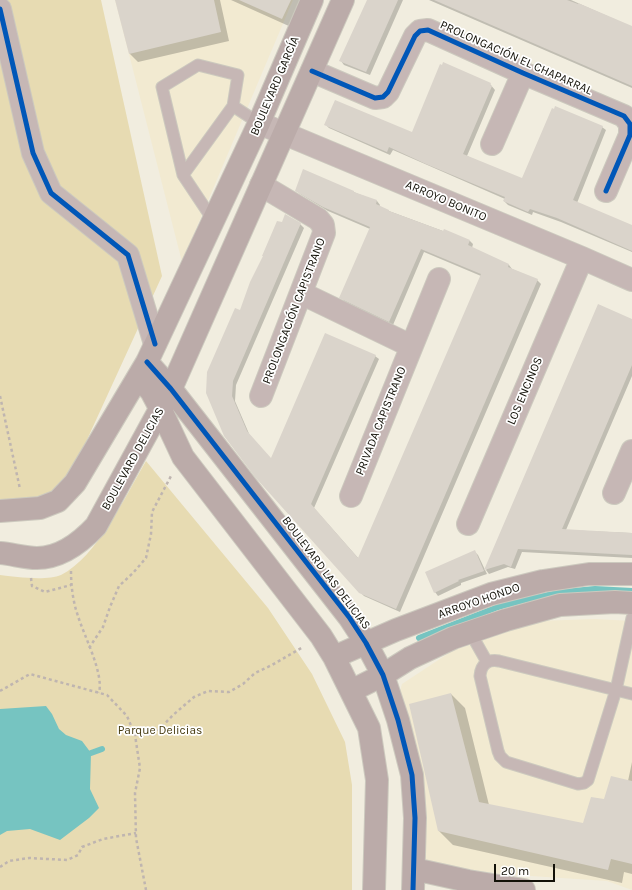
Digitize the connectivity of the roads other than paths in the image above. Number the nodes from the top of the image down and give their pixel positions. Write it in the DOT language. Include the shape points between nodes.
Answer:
graph roads {
  1 [pos="312,0"];
  2 [pos="343,0"];
  3 [pos="0,9"];
  4 [pos="312,71"];
  5 [pos="523,73"];
  6 [pos="233,106"];
  7 [pos="259,123"];
  8 [pos="284,134"];
  9 [pos="492,144"];
  10 [pos="183,175"];
  11 [pos="261,185"];
  12 [pos="606,191"];
  13 [pos="214,220"];
  14 [pos="582,258"];
  15 [pos="440,279"];
  16 [pos="632,280"];
  17 [pos="301,293"];
  18 [pos="412,346"];
  19 [pos="147,361"];
  20 [pos="171,390"];
  21 [pos="261,396"];
  22 [pos="161,410"];
  23 [pos="632,451"];
  24 [pos="614,493"];
  25 [pos="351,496"];
  26 [pos="0,511"];
  27 [pos="468,524"];
  28 [pos="0,553"];
  29 [pos="632,574"];
  30 [pos="632,603"];
  31 [pos="632,618"];
  32 [pos="470,632"];
  33 [pos="366,642"];
  34 [pos="334,658"];
  35 [pos="487,662"];
  36 [pos="383,675"];
  37 [pos="616,690"];
  38 [pos="351,691"];
  39 [pos="632,694"];
  40 [pos="414,880"];
  41 [pos="467,885"];
  42 [pos="374,890"];
  43 [pos="524,890"];
  1 -- 7 [label="street, BOULEVARD GARCÍA"];
  2 -- 4 [label="street"];
  3 -- 19 [label="street" via="33,153 51,193 128,255"];
  4 -- 5 [label="street, PROLONGACIÓN EL CHAPARRAL" via="375,98 383,97 388,92 415,36 420,31 428,30"];
  4 -- 8 [label="street"];
  5 -- 9 [label="street"];
  5 -- 12 [label="street, PROLONGACIÓN EL CHAPARRAL" via="624,116 628,120 630,135"];
  6 -- 7 [label="lane"];
  6 -- 10 [label="lane"];
  6 -- 10 [label="lane" via="238,75 198,65 162,88"];
  7 -- 8 [label="street, ARROYO BONITO"];
  7 -- 13 [label="street, BOULEVARD GARCÍA"];
  8 -- 11 [label="street"];
  8 -- 14 [label="street, ARROYO BONITO"];
  10 -- 13 [label="lane"];
  11 -- 17 [label="street, PROLONGACIÓN CAPISTRANO" via="318,219 323,225 324,233"];
  11 -- 20 [label="street, BOULEVARD DELICIAS"];
  13 -- 19 [label="street"];
  14 -- 16 [label="street, ARROYO BONITO"];
  14 -- 27 [label="street, LOS ENCINOS"];
  15 -- 18 [label="street, PRIVADA CAPISTRANO"];
  17 -- 18 [label="street"];
  17 -- 21 [label="street, PROLONGACIÓN CAPISTRANO"];
  18 -- 25 [label="street, PRIVADA CAPISTRANO"];
  19 -- 20 [label="street, BOULEVARD LAS DELICIAS"];
  19 -- 22 [label="street" via="151,391"];
  19 -- 26 [label="street" via="75,483 58,501 40,508"];
  20 -- 22 [label="street, BOULEVARD DELICIAS"];
  20 -- 33 [label="street, BOULEVARD LAS DELICIAS" via="349,616"];
  22 -- 28 [label="street, BOULEVARD DELICIAS" via="96,526 85,538 54,555 38,558"];
  22 -- 34 [label="street" via="183,457 321,636"];
  23 -- 24 [label="street"];
  29 -- 33 [label="street, ARROYO HONDO" via="589,574 520,586 491,594"];
  30 -- 32 [label="street" via="560,605"];
  31 -- 37 [label="lane"];
  32 -- 35 [label="lane"];
  32 -- 36 [label="street" via="410,658"];
  33 -- 34 [label="street, ARROYO HONDO"];
  33 -- 36 [label="street, BOULEVARD LAS DELICIAS"];
  34 -- 38 [label="street"];
  35 -- 37 [label="lane" via="499,661"];
  35 -- 37 [label="lane" via="483,665 480,676 500,756 506,762 578,784 588,780"];
  36 -- 38 [label="street"];
  36 -- 40 [label="street, BOULEVARD LAS DELICIAS" via="412,775 415,818"];
  37 -- 39 [label="lane"];
  38 -- 42 [label="street" via="369,728 377,780"];
  40 -- 41 [label="street"];
  41 -- 43 [label="street"];
}
